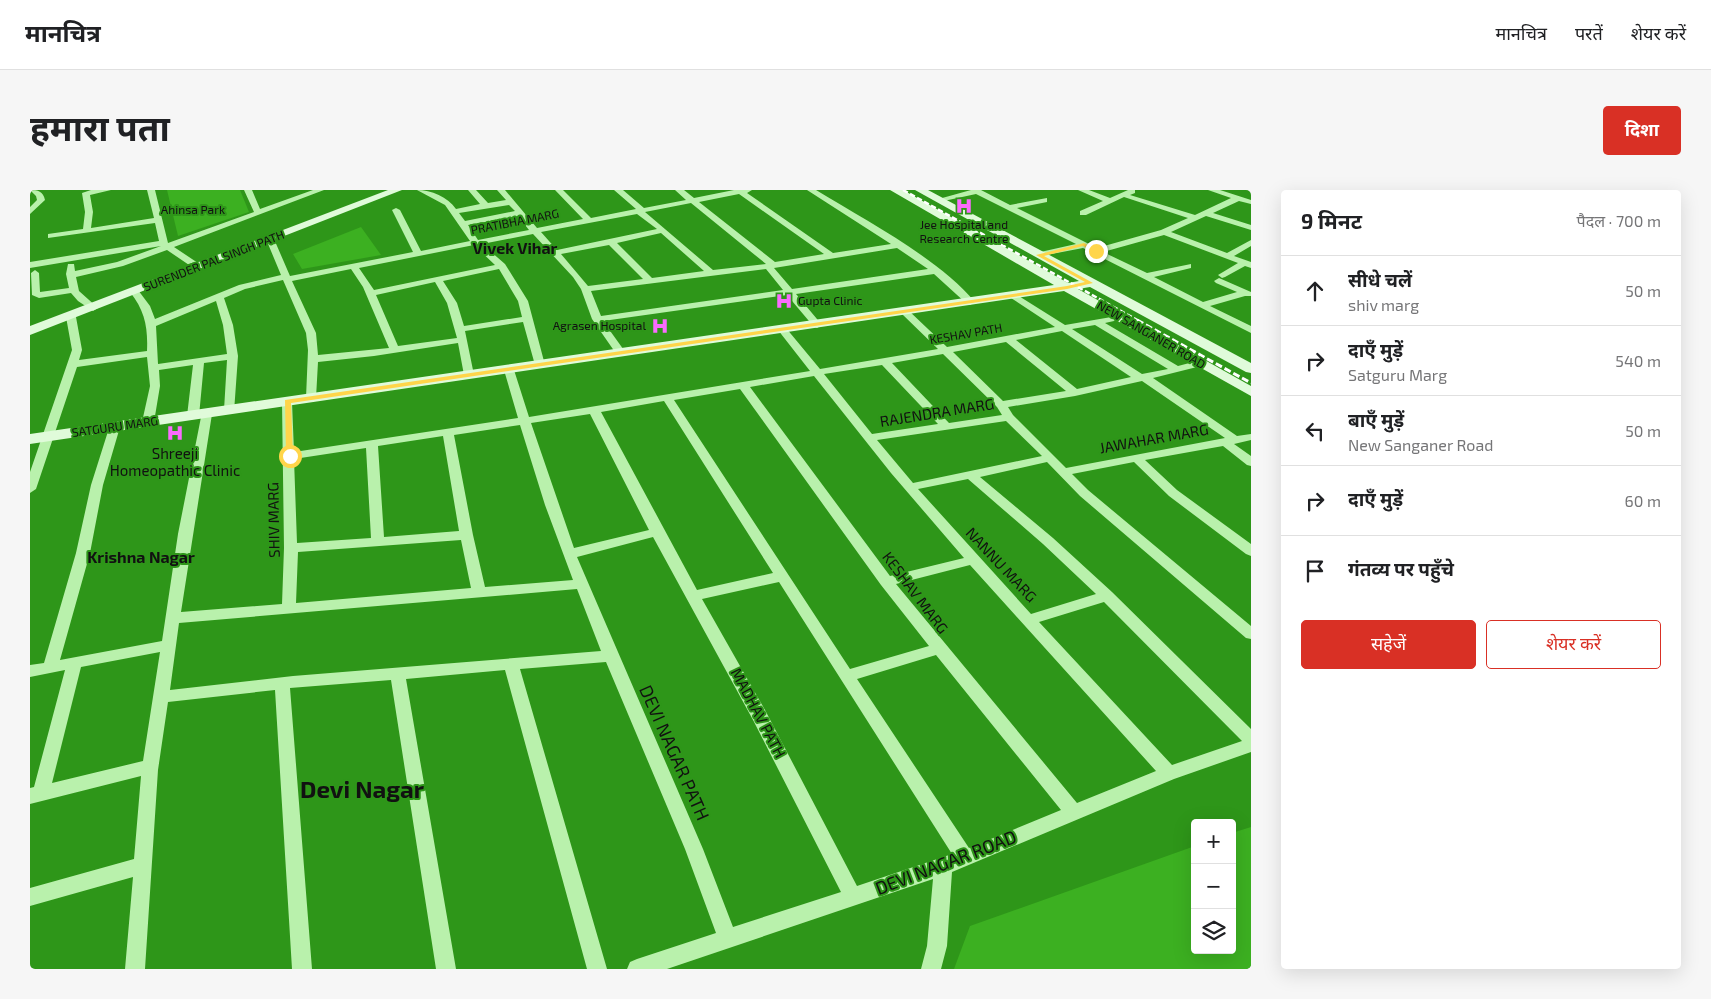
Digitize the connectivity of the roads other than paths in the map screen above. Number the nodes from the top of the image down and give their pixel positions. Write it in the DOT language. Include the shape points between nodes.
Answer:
graph roads {
  1 [pos="33,190"];
  2 [pos="107,190"];
  3 [pos="151,190"];
  4 [pos="248,190"];
  5 [pos="397,190"];
  6 [pos="421,190"];
  7 [pos="472,190"];
  8 [pos="501,190"];
  9 [pos="559,190"];
  10 [pos="618,190"];
  11 [pos="679,190"];
  12 [pos="742,190"];
  13 [pos="811,190"];
  14 [pos="895,190"];
  15 [pos="920,190"];
  16 [pos="1082,190"];
  17 [pos="1135,190"];
  18 [pos="1212,190"];
  19 [pos="315,191"];
  20 [pos="977,191"];
  21 [pos="1124,195"];
  22 [pos="1238,198"];
  23 [pos="939,200"];
  24 [pos="1044,200"];
  25 [pos="692,201"];
  26 [pos="1110,201"];
  27 [pos="510,202"];
  28 [pos="1251,202"];
  29 [pos="486,206"];
  30 [pos="1010,207"];
  31 [pos="396,210"];
  32 [pos="640,210"];
  33 [pos="454,211"];
  34 [pos="30,212"];
  35 [pos="258,213"];
  36 [pos="1083,213"];
  37 [pos="1206,213"];
  38 [pos="519,214"];
  39 [pos="1196,218"];
  40 [pos="158,220"];
  41 [pos="588,220"];
  42 [pos="462,224"];
  43 [pos="1251,228"];
  44 [pos="87,230"];
  45 [pos="534,230"];
  46 [pos="663,230"];
  47 [pos="1164,232"];
  48 [pos="51,236"];
  49 [pos="270,239"];
  50 [pos="475,242"];
  51 [pos="611,242"];
  52 [pos="1251,243"];
  53 [pos="164,244"];
  54 [pos="899,245"];
  55 [pos="1084,245"];
  56 [pos="1096,251"];
  57 [pos="418,253"];
  58 [pos="555,253"];
  59 [pos="1039,255"];
  60 [pos="832,256"];
  61 [pos="1227,256"];
  62 [pos="72,258"];
  63 [pos="1248,264"];
  64 [pos="770,265"];
  65 [pos="353,266"];
  66 [pos="502,266"];
  67 [pos="1188,266"];
  68 [pos="198,267"];
  69 [pos="32,269"];
  70 [pos="936,272"];
  71 [pos="711,273"];
  72 [pos="71,275"];
  73 [pos="1146,276"];
  74 [pos="286,278"];
  75 [pos="438,280"];
  76 [pos="650,281"];
  77 [pos="1090,283"];
  78 [pos="1067,288"];
  79 [pos="586,289"];
  80 [pos="72,290"];
  81 [pos="788,291"];
  82 [pos="135,292"];
  83 [pos="370,293"];
  84 [pos="1248,294"];
  85 [pos="219,296"];
  86 [pos="1014,296"];
  87 [pos="970,302"];
  88 [pos="1202,305"];
  89 [pos="93,308"];
  90 [pos="905,312"];
  91 [pos="70,317"];
  92 [pos="1120,317"];
  93 [pos="527,319"];
  94 [pos="596,319"];
  95 [pos="1097,322"];
  96 [pos="152,324"];
  97 [pos="816,325"];
  98 [pos="460,329"];
  99 [pos="1064,329"];
  100 [pos="783,330"];
  101 [pos="1251,330"];
  102 [pos="30,331"];
  103 [pos="1009,339"];
  104 [pos="461,340"];
  105 [pos="395,350"];
  106 [pos="947,351"];
  107 [pos="152,353"];
  108 [pos="621,353"];
  109 [pos="233,356"];
  110 [pos="312,359"];
  111 [pos="199,361"];
  112 [pos="884,361"];
  113 [pos="1201,363"];
  114 [pos="73,364"];
  115 [pos="540,365"];
  116 [pos="153,368"];
  117 [pos="1251,369"];
  118 [pos="508,370"];
  119 [pos="1177,370"];
  120 [pos="816,372"];
  121 [pos="469,375"];
  122 [pos="1142,377"];
  123 [pos="743,384"];
  124 [pos="1251,392"];
  125 [pos="1075,393"];
  126 [pos="311,398"];
  127 [pos="668,398"];
  128 [pos="287,402"];
  129 [pos="1001,405"];
  130 [pos="230,410"];
  131 [pos="594,410"];
  132 [pos="199,415"];
  133 [pos="1009,417"];
  134 [pos="148,422"];
  135 [pos="525,422"];
  136 [pos="114,427"];
  137 [pos="947,427"];
  138 [pos="448,432"];
  139 [pos="48,437"];
  140 [pos="1251,437"];
  141 [pos="870,438"];
  142 [pos="30,439"];
  143 [pos="1230,441"];
  144 [pos="372,443"];
  145 [pos="290,456"];
  146 [pos="1050,458"];
  147 [pos="1137,459"];
  148 [pos="1251,462"];
  149 [pos="1063,472"];
  150 [pos="970,475"];
  151 [pos="910,488"];
  152 [pos="30,489"];
  153 [pos="657,532"];
  154 [pos="466,534"];
  155 [pos="378,541"];
  156 [pos="291,548"];
  157 [pos="1251,551"];
  158 [pos="569,554"];
  159 [pos="973,560"];
  160 [pos="782,576"];
  161 [pos="886,582"];
  162 [pos="582,584"];
  163 [pos="479,592"];
  164 [pos="694,596"];
  165 [pos="1107,596"];
  166 [pos="289,608"];
  167 [pos="173,618"];
  168 [pos="1029,620"];
  169 [pos="1251,634"];
  170 [pos="169,645"];
  171 [pos="938,649"];
  172 [pos="610,656"];
  173 [pos="75,662"];
  174 [pos="511,664"];
  175 [pos="50,667"];
  176 [pos="30,670"];
  177 [pos="398,674"];
  178 [pos="846,676"];
  179 [pos="282,684"];
  180 [pos="161,697"];
  181 [pos="1251,739"];
  182 [pos="1251,745"];
  183 [pos="151,766"];
  184 [pos="1168,773"];
  185 [pos="36,795"];
  186 [pos="1074,813"];
  187 [pos="964,858"];
  188 [pos="143,865"];
  189 [pos="943,867"];
  190 [pos="30,897"];
  191 [pos="852,897"];
  192 [pos="728,939"];
  193 [pos="649,967"];
  194 [pos="135,969"];
  195 [pos="302,969"];
  196 [pos="446,969"];
  197 [pos="597,969"];
  198 [pos="931,969"];
  1 -- 34 [label="street" via="41,200"];
  2 -- 44 [label="street" via="86,193"];
  3 -- 40 [label="street"];
  4 -- 35 [label="street"];
  5 -- 49 [label="street, SURENDER PAL SINGH PATH"];
  6 -- 33 [label="street" via="441,198"];
  7 -- 29 [label="street"];
  8 -- 27 [label="street"];
  9 -- 41 [label="street"];
  10 -- 32 [label="street"];
  11 -- 25 [label="street"];
  12 -- 25 [label="street, PRATIBHA MARG"];
  12 -- 60 [label="street"];
  13 -- 54 [label="street"];
  14 -- 78 [label="street, NEW SANGANER ROAD"];
  15 -- 23 [label="street, NEW SANGANER ROAD"];
  16 -- 26 [label="street"];
  17 -- 21 [label="street"];
  18 -- 22 [label="street"];
  19 -- 35 [label="street"];
  20 -- 23 [label="street"];
  20 -- 30 [label="street"];
  21 -- 26 [label="street"];
  21 -- 39 [label="street"];
  22 -- 28 [label="street"];
  22 -- 37 [label="street"];
  23 -- 59 [label="street, NEW SANGANER ROAD"];
  24 -- 30 [label="street"];
  25 -- 32 [label="street, PRATIBHA MARG"];
  25 -- 64 [label="street" via="768,259"];
  26 -- 36 [label="street"];
  27 -- 29 [label="street"];
  27 -- 38 [label="street"];
  29 -- 33 [label="street"];
  30 -- 55 [label="street"];
  31 -- 57 [label="street"];
  32 -- 41 [label="street, PRATIBHA MARG"];
  32 -- 46 [label="street"];
  33 -- 42 [label="street"];
  35 -- 53 [label="street"];
  37 -- 39 [label="street"];
  37 -- 43 [label="street"];
  38 -- 42 [label="street"];
  38 -- 45 [label="street"];
  39 -- 47 [label="street"];
  40 -- 44 [label="street"];
  40 -- 53 [label="street"];
  41 -- 45 [label="street, PRATIBHA MARG"];
  42 -- 50 [label="street"];
  44 -- 48 [label="street"];
  45 -- 50 [label="street, PRATIBHA MARG"];
  45 -- 58 [label="street"];
  46 -- 51 [label="street"];
  46 -- 71 [label="street"];
  47 -- 56 [label="street"];
  47 -- 61 [label="street"];
  49 -- 68 [label="street, SURENDER PAL SINGH PATH"];
  49 -- 74 [label="street"];
  50 -- 57 [label="street, PRATIBHA MARG"];
  50 -- 66 [label="street"];
  51 -- 58 [label="street"];
  51 -- 76 [label="street"];
  52 -- 61 [label="street"];
  53 -- 62 [label="street"];
  53 -- 68 [label="street"];
  53 -- 72 [label="street" via="120,264"];
  54 -- 60 [label="street"];
  54 -- 70 [label="street"];
  55 -- 56 [label="street"];
  55 -- 59 [label="street"];
  56 -- 73 [label="street"];
  57 -- 65 [label="street, PRATIBHA MARG"];
  58 -- 79 [label="street"];
  59 -- 77 [label="street, NEW SANGANER ROAD"];
  60 -- 64 [label="street"];
  61 -- 63 [label="street"];
  62 -- 69 [label="street"];
  62 -- 72 [label="street"];
  63 -- 84 [label="street" via="1221,278"];
  64 -- 71 [label="street"];
  64 -- 81 [label="street"];
  65 -- 74 [label="street, PRATIBHA MARG"];
  65 -- 83 [label="street"];
  66 -- 75 [label="street"];
  66 -- 93 [label="street" via="523,301"];
  67 -- 73 [label="street"];
  68 -- 82 [label="street, SURENDER PAL SINGH PATH"];
  69 -- 80 [label="street" via="35,293"];
  70 -- 81 [label="street"];
  70 -- 87 [label="street"];
  71 -- 76 [label="street"];
  72 -- 80 [label="street"];
  73 -- 88 [label="street"];
  74 -- 85 [label="street, PRATIBHA MARG" via="262,281"];
  74 -- 110 [label="street" via="310,333"];
  75 -- 83 [label="street"];
  75 -- 98 [label="street" via="452,303"];
  76 -- 79 [label="street"];
  77 -- 78 [label="street, SATGURU MARG"];
  77 -- 117 [label="street, NEW SANGANER ROAD"];
  78 -- 86 [label="street, SATGURU MARG"];
  78 -- 92 [label="street, NEW SANGANER ROAD"];
  79 -- 94 [label="street"];
  80 -- 89 [label="street"];
  81 -- 94 [label="street"];
  81 -- 97 [label="street"];
  82 -- 89 [label="street, SURENDER PAL SINGH PATH"];
  82 -- 96 [label="street" via="146,304"];
  83 -- 105 [label="street"];
  84 -- 88 [label="street"];
  85 -- 96 [label="street, PRATIBHA MARG"];
  85 -- 109 [label="street" via="229,325"];
  86 -- 87 [label="street, SATGURU MARG"];
  86 -- 99 [label="street"];
  87 -- 90 [label="street, SATGURU MARG"];
  88 -- 101 [label="street"];
  89 -- 91 [label="street, SURENDER PAL SINGH PATH"];
  90 -- 97 [label="street, SATGURU MARG"];
  90 -- 106 [label="street"];
  91 -- 102 [label="street, SURENDER PAL SINGH PATH"];
  91 -- 114 [label="street" via="77,350"];
  92 -- 95 [label="street, KESHAV PATH"];
  92 -- 113 [label="street, NEW SANGANER ROAD"];
  93 -- 98 [label="street"];
  93 -- 115 [label="street"];
  94 -- 108 [label="street"];
  95 -- 99 [label="street, KESHAV PATH"];
  95 -- 119 [label="street"];
  96 -- 107 [label="street"];
  97 -- 100 [label="street, SATGURU MARG"];
  98 -- 104 [label="street"];
  99 -- 103 [label="street, KESHAV PATH"];
  99 -- 122 [label="street"];
  100 -- 108 [label="street, SATGURU MARG"];
  100 -- 120 [label="street, NANNU MARG"];
  103 -- 106 [label="street, KESHAV PATH"];
  103 -- 125 [label="street"];
  104 -- 105 [label="street"];
  104 -- 121 [label="street"];
  105 -- 110 [label="street"];
  106 -- 112 [label="street, KESHAV PATH"];
  106 -- 129 [label="street"];
  107 -- 114 [label="street"];
  107 -- 116 [label="street"];
  108 -- 115 [label="street, SATGURU MARG"];
  109 -- 111 [label="street"];
  109 -- 130 [label="street"];
  110 -- 126 [label="street"];
  111 -- 116 [label="street"];
  111 -- 132 [label="street"];
  112 -- 120 [label="street, KESHAV PATH"];
  112 -- 137 [label="street"];
  113 -- 119 [label="street"];
  113 -- 124 [label="street, NEW SANGANER ROAD"];
  114 -- 139 [label="street"];
  115 -- 118 [label="street, SATGURU MARG"];
  116 -- 134 [label="street" via="155,386"];
  118 -- 121 [label="street, SATGURU MARG"];
  118 -- 135 [label="street, DEVI NAGAR PATH"];
  119 -- 122 [label="street"];
  120 -- 123 [label="street, KESHAV PATH"];
  120 -- 141 [label="street, NANNU MARG"];
  121 -- 126 [label="street, SATGURU MARG"];
  122 -- 125 [label="street"];
  122 -- 143 [label="street"];
  123 -- 127 [label="street, KESHAV PATH"];
  123 -- 161 [label="street, KESHAV MARG"];
  125 -- 129 [label="street"];
  126 -- 128 [label="street, SATGURU MARG"];
  127 -- 131 [label="street, KESHAV PATH"];
  127 -- 160 [label="street"];
  128 -- 130 [label="street, SATGURU MARG"];
  128 -- 145 [label="street, SHIV MARG"];
  129 -- 133 [label="street"];
  130 -- 132 [label="street, SATGURU MARG"];
  131 -- 135 [label="street, KESHAV PATH"];
  131 -- 153 [label="street, MADHAV PATH"];
  132 -- 134 [label="street, SATGURU MARG"];
  132 -- 167 [label="street"];
  133 -- 137 [label="street, RAJENDRA MARG"];
  133 -- 146 [label="street"];
  134 -- 136 [label="street, SATGURU MARG"];
  135 -- 138 [label="street, KESHAV PATH"];
  135 -- 158 [label="street, DEVI NAGAR PATH"];
  136 -- 139 [label="street, SATGURU MARG"];
  136 -- 175 [label="street" via="83,553"];
  137 -- 141 [label="street, RAJENDRA MARG"];
  138 -- 144 [label="street, KESHAV PATH"];
  138 -- 154 [label="street"];
  139 -- 142 [label="street, SATGURU MARG"];
  139 -- 152 [label="street"];
  140 -- 143 [label="street, JAWAHAR MARG"];
  141 -- 151 [label="street, NANNU MARG"];
  143 -- 147 [label="street, JAWAHAR MARG"];
  143 -- 148 [label="street"];
  144 -- 145 [label="street, KESHAV PATH"];
  144 -- 155 [label="street"];
  145 -- 156 [label="street, SHIV MARG"];
  146 -- 149 [label="street"];
  146 -- 150 [label="street"];
  147 -- 149 [label="street, JAWAHAR MARG"];
  147 -- 157 [label="street" via="1173,493"];
  149 -- 169 [label="street"];
  150 -- 151 [label="street"];
  150 -- 165 [label="street"];
  151 -- 159 [label="street, NANNU MARG"];
  153 -- 158 [label="street"];
  153 -- 164 [label="street, MADHAV PATH"];
  154 -- 155 [label="street"];
  154 -- 163 [label="street"];
  155 -- 156 [label="street"];
  156 -- 166 [label="street, SHIV MARG"];
  158 -- 162 [label="street, DEVI NAGAR PATH"];
  159 -- 161 [label="street"];
  159 -- 168 [label="street, NANNU MARG"];
  160 -- 164 [label="street"];
  160 -- 178 [label="street"];
  161 -- 171 [label="street, KESHAV MARG"];
  162 -- 163 [label="street"];
  162 -- 172 [label="street, DEVI NAGAR PATH"];
  163 -- 166 [label="street"];
  164 -- 191 [label="street, MADHAV PATH"];
  165 -- 168 [label="street"];
  165 -- 181 [label="street"];
  166 -- 167 [label="street"];
  167 -- 170 [label="street"];
  168 -- 184 [label="street, NANNU MARG"];
  170 -- 173 [label="street"];
  170 -- 180 [label="street"];
  171 -- 178 [label="street"];
  171 -- 186 [label="street, KESHAV MARG"];
  172 -- 174 [label="street"];
  172 -- 192 [label="street, DEVI NAGAR PATH" via="695,852"];
  173 -- 175 [label="street"];
  173 -- 185 [label="street"];
  174 -- 177 [label="street"];
  174 -- 197 [label="street"];
  175 -- 176 [label="street"];
  177 -- 179 [label="street"];
  177 -- 196 [label="street"];
  178 -- 187 [label="street"];
  179 -- 180 [label="street"];
  179 -- 195 [label="street"];
  180 -- 183 [label="street"];
  182 -- 184 [label="street, DEVI NAGAR ROAD"];
  183 -- 185 [label="street"];
  183 -- 188 [label="street"];
  184 -- 186 [label="street, DEVI NAGAR ROAD"];
  186 -- 187 [label="street, DEVI NAGAR ROAD"];
  187 -- 189 [label="street, DEVI NAGAR ROAD"];
  188 -- 190 [label="street"];
  188 -- 194 [label="street"];
  189 -- 191 [label="street, DEVI NAGAR ROAD"];
  189 -- 198 [label="street" via="937,946"];
  191 -- 192 [label="street, DEVI NAGAR ROAD"];
  192 -- 193 [label="street, DEVI NAGAR ROAD"];
}
